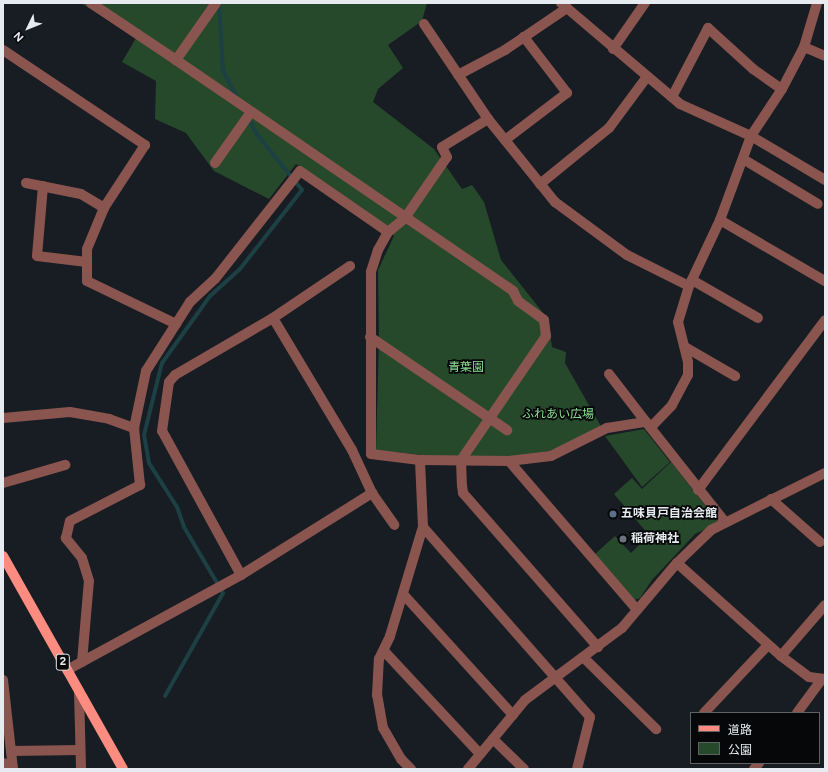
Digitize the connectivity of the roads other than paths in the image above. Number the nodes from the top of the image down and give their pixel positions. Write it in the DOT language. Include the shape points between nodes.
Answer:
graph roads {
  1 [pos="91,3"];
  2 [pos="216,3"];
  3 [pos="645,3"];
  4 [pos="817,3"];
  5 [pos="564,6"];
  6 [pos="424,24"];
  7 [pos="524,37"];
  8 [pos="804,47"];
  9 [pos="613,49"];
  10 [pos="3,50"];
  11 [pos="825,56"];
  12 [pos="176,60"];
  13 [pos="458,75"];
  14 [pos="646,78"];
  15 [pos="782,89"];
  16 [pos="672,97"];
  17 [pos="250,112"];
  18 [pos="488,119"];
  19 [pos="751,136"];
  20 [pos="505,140"];
  21 [pos="742,159"];
  22 [pos="215,163"];
  23 [pos="825,180"];
  24 [pos="26,183"];
  25 [pos="540,184"];
  26 [pos="43,186"];
  27 [pos="818,204"];
  28 [pos="104,208"];
  29 [pos="405,218"];
  30 [pos="720,220"];
  31 [pos="388,232"];
  32 [pos="87,262"];
  33 [pos="350,266"];
  34 [pos="825,281"];
  35 [pos="691,283"];
  36 [pos="273,318"];
  37 [pos="758,318"];
  38 [pos="825,320"];
  39 [pos="176,324"];
  40 [pos="370,337"];
  41 [pos="685,347"];
  42 [pos="608,374"];
  43 [pos="735,376"];
  44 [pos="3,418"];
  45 [pos="490,419"];
  46 [pos="648,425"];
  47 [pos="134,428"];
  48 [pos="507,430"];
  49 [pos="420,460"];
  50 [pos="461,460"];
  51 [pos="510,461"];
  52 [pos="65,465"];
  53 [pos="825,473"];
  54 [pos="3,483"];
  55 [pos="698,490"];
  56 [pos="372,493"];
  57 [pos="770,499"];
  58 [pos="725,522"];
  59 [pos="394,525"];
  60 [pos="423,527"];
  61 [pos="820,542"];
  62 [pos="3,556"];
  63 [pos="677,563"];
  64 [pos="241,575"];
  65 [pos="404,595"];
  66 [pos="825,605"];
  67 [pos="637,610"];
  68 [pos="768,645"];
  69 [pos="598,647"];
  70 [pos="384,650"];
  71 [pos="583,656"];
  72 [pos="781,656"];
  73 [pos="82,662"];
  74 [pos="67,670"];
  75 [pos="554,676"];
  76 [pos="824,679"];
  77 [pos="3,680"];
  78 [pos="79,691"];
  79 [pos="705,712"];
  80 [pos="798,712"];
  81 [pos="513,715"];
  82 [pos="656,729"];
  83 [pos="493,739"];
  84 [pos="80,750"];
  85 [pos="11,751"];
  86 [pos="480,754"];
  87 [pos="3,763"];
  88 [pos="13,768"];
  89 [pos="81,769"];
  90 [pos="123,769"];
  91 [pos="410,769"];
  92 [pos="468,769"];
  93 [pos="524,769"];
  94 [pos="577,769"];
  1 -- 12 [label="street"];
  2 -- 12 [label="street"];
  3 -- 9 [label="street"];
  4 -- 8 [label="street"];
  5 -- 7 [label="street"];
  5 -- 9 [label="street"];
  6 -- 13 [label="street"];
  7 -- 13 [label="street"];
  7 -- 20 [label="street" via="567,93"];
  8 -- 11 [label="street"];
  8 -- 15 [label="street"];
  9 -- 14 [label="street"];
  10 -- 28 [label="street" via="145,145"];
  12 -- 17 [label="street"];
  13 -- 18 [label="street"];
  14 -- 16 [label="street"];
  14 -- 25 [label="street" via="609,128"];
  15 -- 16 [label="street" via="754,69 708,28"];
  15 -- 19 [label="street"];
  16 -- 19 [label="street" via="680,104"];
  17 -- 22 [label="street"];
  17 -- 29 [label="street"];
  18 -- 20 [label="street"];
  18 -- 29 [label="street" via="442,147 447,157"];
  19 -- 21 [label="street"];
  19 -- 23 [label="street"];
  20 -- 25 [label="street"];
  21 -- 27 [label="street"];
  21 -- 30 [label="street"];
  24 -- 26 [label="street"];
  25 -- 35 [label="street" via="555,202 627,256"];
  26 -- 28 [label="street" via="81,194"];
  26 -- 32 [label="street" via="37,256"];
  28 -- 32 [label="street" via="87,249"];
  29 -- 31 [label="street"];
  29 -- 45 [label="street" via="513,291 518,301 544,320 546,336"];
  30 -- 34 [label="street"];
  30 -- 35 [label="street"];
  31 -- 39 [label="street" via="300,171 216,279 190,302"];
  31 -- 40 [label="street" via="378,250 371,272"];
  32 -- 39 [label="street" via="87,281"];
  33 -- 36 [label="street"];
  35 -- 37 [label="street"];
  35 -- 41 [label="street" via="678,322"];
  36 -- 56 [label="street" via="352,450"];
  36 -- 64 [label="street" via="175,376 169,382 166,395 162,431"];
  38 -- 55 [label="street"];
  39 -- 47 [label="street" via="146,371"];
  40 -- 45 [label="street"];
  40 -- 49 [label="street" via="372,454"];
  41 -- 43 [label="street"];
  41 -- 46 [label="street" via="688,375 672,405"];
  42 -- 46 [label="street"];
  44 -- 47 [label="street" via="70,412 109,419"];
  45 -- 48 [label="street"];
  45 -- 50 [label="street"];
  46 -- 51 [label="street" via="607,428 551,456"];
  46 -- 55 [label="street"];
  47 -- 73 [label="street" via="140,485 70,521 66,538 82,558 89,581"];
  49 -- 50 [label="street"];
  49 -- 60 [label="street"];
  50 -- 51 [label="street"];
  50 -- 69 [label="street" via="463,493"];
  51 -- 67 [label="street"];
  52 -- 54 [label="street"];
  53 -- 57 [label="street"];
  55 -- 58 [label="street"];
  56 -- 59 [label="street"];
  56 -- 64 [label="street"];
  57 -- 58 [label="street"];
  57 -- 61 [label="street"];
  58 -- 63 [label="street" via="710,530"];
  60 -- 65 [label="street"];
  60 -- 75 [label="street"];
  62 -- 74 [label="main road, 2"];
  63 -- 67 [label="street"];
  63 -- 68 [label="street"];
  64 -- 73 [label="street"];
  65 -- 70 [label="street"];
  65 -- 81 [label="street"];
  66 -- 72 [label="street"];
  67 -- 69 [label="street" via="622,628"];
  68 -- 72 [label="street"];
  68 -- 79 [label="street"];
  69 -- 71 [label="street"];
  70 -- 86 [label="street"];
  70 -- 91 [label="street" via="379,660 377,695 383,728 401,759"];
  71 -- 75 [label="street"];
  71 -- 82 [label="street"];
  72 -- 76 [label="street" via="809,678"];
  73 -- 74 [label="street"];
  74 -- 78 [label="main road, 2"];
  75 -- 81 [label="street" via="525,700"];
  75 -- 94 [label="street" via="590,717"];
  76 -- 80 [label="street"];
  77 -- 85 [label="street"];
  78 -- 84 [label="street"];
  78 -- 90 [label="main road, 2"];
  81 -- 83 [label="street"];
  83 -- 86 [label="street"];
  83 -- 93 [label="street"];
  84 -- 85 [label="street"];
  84 -- 89 [label="street"];
  85 -- 88 [label="street"];
  86 -- 92 [label="street"];
  87 -- 88 [label="street"];
}
